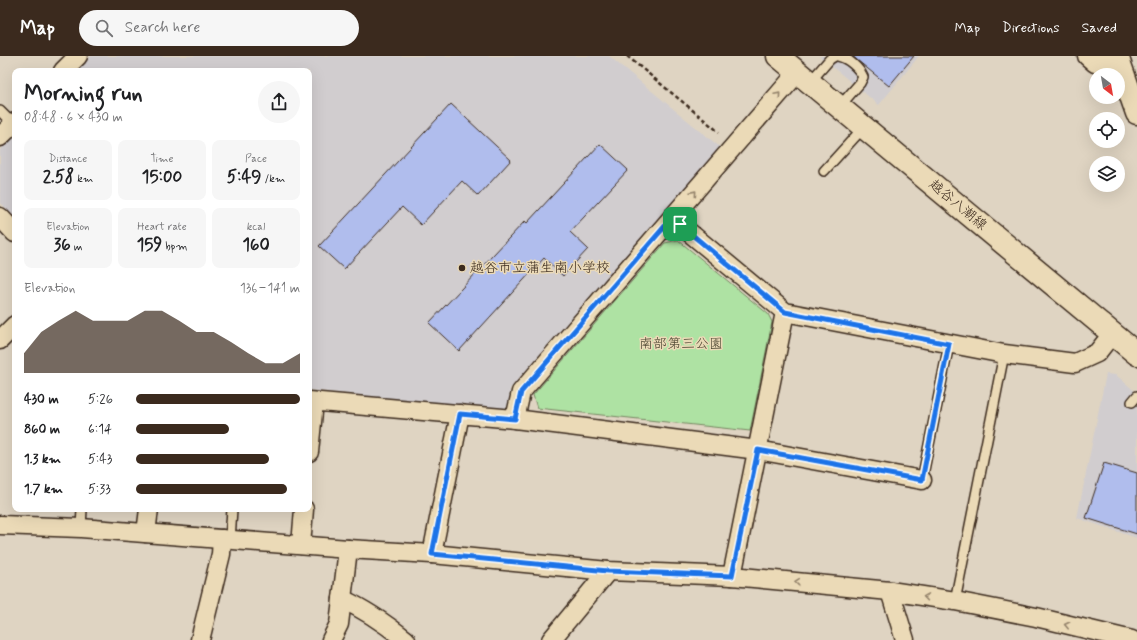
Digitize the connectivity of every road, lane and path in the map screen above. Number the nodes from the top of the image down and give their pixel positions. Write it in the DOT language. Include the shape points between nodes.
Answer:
graph roads {
  1 [pos="78,56"];
  2 [pos="627,56"];
  3 [pos="778,56"];
  4 [pos="835,56"];
  5 [pos="838,56"];
  6 [pos="1087,56"];
  7 [pos="1118,57"];
  8 [pos="66,68"];
  9 [pos="804,77"];
  10 [pos="839,107"];
  11 [pos="0,111"];
  12 [pos="1137,113"];
  13 [pos="12,121"];
  14 [pos="12,125"];
  15 [pos="864,127"];
  16 [pos="0,137"];
  17 [pos="735,145"];
  18 [pos="824,170"];
  19 [pos="0,217"];
  20 [pos="672,218"];
  21 [pos="12,230"];
  22 [pos="785,312"];
  23 [pos="12,328"];
  24 [pos="1112,334"];
  25 [pos="0,340"];
  26 [pos="949,344"];
  27 [pos="1004,354"];
  28 [pos="1137,354"];
  29 [pos="312,402"];
  30 [pos="460,414"];
  31 [pos="515,419"];
  32 [pos="758,450"];
  33 [pos="922,480"];
  34 [pos="82,512"];
  35 [pos="149,512"];
  36 [pos="231,512"];
  37 [pos="304,512"];
  38 [pos="0,525"];
  39 [pos="81,528"];
  40 [pos="146,533"];
  41 [pos="226,540"];
  42 [pos="301,545"];
  43 [pos="348,549"];
  44 [pos="432,554"];
  45 [pos="608,571"];
  46 [pos="732,576"];
  47 [pos="890,591"];
  48 [pos="342,600"];
  49 [pos="955,601"];
  50 [pos="200,640"];
  51 [pos="331,640"];
  52 [pos="406,640"];
  53 [pos="551,640"];
  54 [pos="905,640"];
  55 [pos="1132,640"];
  1 -- 8 [label="street"];
  2 -- 17 [label="path"];
  3 -- 9 [label="main road, 越谷八潮線"];
  4 -- 9 [label="lane"];
  5 -- 10 [label="lane" via="853,64 863,77"];
  6 -- 7 [label="street" via="1095,63"];
  7 -- 12 [label="main road"];
  9 -- 10 [label="main road, 越谷八潮線"];
  17 -- 9 [label="street, one-way"];
  10 -- 15 [label="main road, 越谷八潮線"];
  11 -- 13 [label="lane"];
  14 -- 16 [label="street"];
  15 -- 18 [label="lane"];
  15 -- 24 [label="main road, 越谷八潮線"];
  20 -- 17 [label="street, one-way"];
  19 -- 21 [label="street"];
  20 -- 22 [label="street" via="738,268"];
  20 -- 31 [label="street" via="521,392"];
  22 -- 26 [label="street"];
  22 -- 32 [label="street"];
  23 -- 25 [label="street"];
  24 -- 27 [label="street" via="1097,353 1075,363"];
  24 -- 28 [label="main road, 越谷八潮線"];
  26 -- 27 [label="street"];
  26 -- 33 [label="lane"];
  27 -- 49 [label="lane"];
  29 -- 30 [label="street"];
  30 -- 31 [label="street"];
  30 -- 44 [label="street"];
  31 -- 32 [label="street"];
  32 -- 33 [label="street"];
  32 -- 46 [label="street"];
  34 -- 39 [label="lane"];
  35 -- 40 [label="street"];
  36 -- 41 [label="lane"];
  37 -- 42 [label="street"];
  38 -- 39 [label="street"];
  39 -- 40 [label="street"];
  40 -- 41 [label="street"];
  41 -- 42 [label="street"];
  41 -- 50 [label="street"];
  42 -- 43 [label="street"];
  43 -- 44 [label="street"];
  43 -- 48 [label="street"];
  44 -- 45 [label="street"];
  45 -- 46 [label="street"];
  45 -- 53 [label="street"];
  47 -- 46 [label="street, one-way"];
  49 -- 47 [label="street, one-way"];
  47 -- 54 [label="street"];
  48 -- 51 [label="street" via="338,624"];
  48 -- 52 [label="street" via="361,608"];
  55 -- 49 [label="street, one-way"];
}
